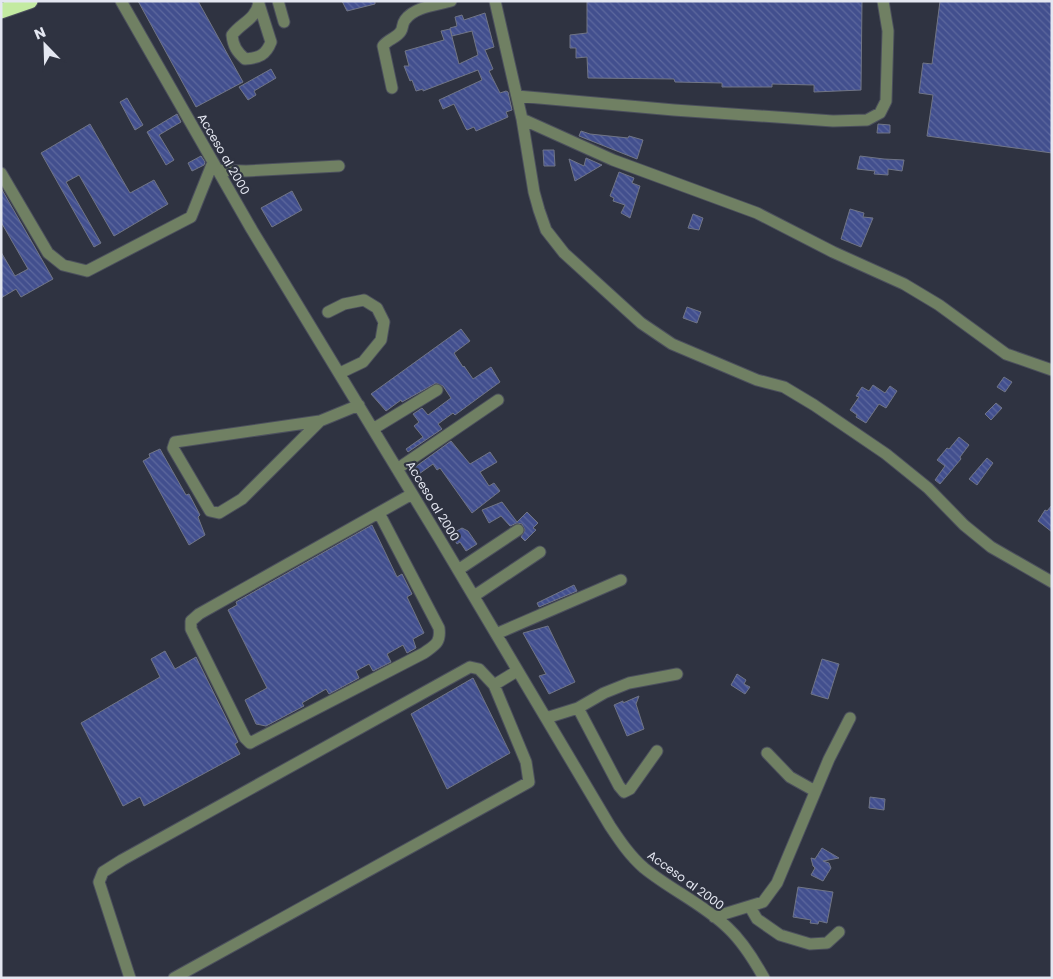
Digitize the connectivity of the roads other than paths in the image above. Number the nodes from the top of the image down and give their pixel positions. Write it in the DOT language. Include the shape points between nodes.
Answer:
graph roads {
  1 [pos="30,1"];
  2 [pos="121,1"];
  3 [pos="278,1"];
  4 [pos="451,1"];
  5 [pos="495,1"];
  6 [pos="883,1"];
  7 [pos="258,2"];
  8 [pos="1,11"];
  9 [pos="284,22"];
  10 [pos="392,88"];
  11 [pos="517,96"];
  12 [pos="522,119"];
  13 [pos="215,166"];
  14 [pos="339,166"];
  15 [pos="1,173"];
  16 [pos="328,312"];
  17 [pos="1052,370"];
  18 [pos="340,373"];
  19 [pos="437,390"];
  20 [pos="498,400"];
  21 [pos="359,405"];
  22 [pos="320,421"];
  23 [pos="373,430"];
  24 [pos="397,469"];
  25 [pos="412,494"];
  26 [pos="379,513"];
  27 [pos="518,530"];
  28 [pos="540,552"];
  29 [pos="458,570"];
  30 [pos="621,580"];
  31 [pos="1052,582"];
  32 [pos="474,596"];
  33 [pos="496,634"];
  34 [pos="517,671"];
  35 [pos="677,674"];
  36 [pos="494,685"];
  37 [pos="578,708"];
  38 [pos="546,718"];
  39 [pos="850,718"];
  40 [pos="657,751"];
  41 [pos="767,752"];
  42 [pos="815,792"];
  43 [pos="750,907"];
  44 [pos="714,917"];
  45 [pos="839,932"];
  46 [pos="130,978"];
  47 [pos="174,978"];
  48 [pos="764,978"];
  1 -- 8 [label="highway"];
  2 -- 13 [label="street, Acceso al 2000"];
  3 -- 9 [label="street"];
  4 -- 10 [label="street" via="411,13 403,22 401,31 383,46"];
  5 -- 11 [label="street"];
  6 -- 11 [label="street" via="888,31 886,101 880,113 867,120 833,121"];
  7 -- 7 [label="street" via="271,42 267,51 256,58 245,59 238,53 232,35 256,12"];
  11 -- 12 [label="street"];
  12 -- 17 [label="street" via="613,160 757,213 904,284 1006,354"];
  12 -- 31 [label="street" via="534,192 546,230 564,253 641,323 672,344 757,380 784,387 814,405 886,454 991,547"];
  13 -- 14 [label="street" via="246,171"];
  13 -- 15 [label="street" via="191,217 87,271 63,265 48,253"];
  13 -- 18 [label="street, Acceso al 2000"];
  16 -- 18 [label="street" via="344,304 364,300 377,308 384,322 381,340 364,362"];
  18 -- 21 [label="street, Acceso al 2000"];
  19 -- 23 [label="street"];
  20 -- 24 [label="street"];
  21 -- 22 [label="street"];
  21 -- 23 [label="street, Acceso al 2000"];
  22 -- 22 [label="street" via="175,442 173,448 210,511 219,513 242,499"];
  23 -- 24 [label="street, Acceso al 2000"];
  24 -- 25 [label="street, Acceso al 2000"];
  25 -- 26 [label="street"];
  25 -- 29 [label="street, Acceso al 2000"];
  26 -- 26 [label="street" via="191,621 191,629 250,743 424,653 437,643 439,628"];
  27 -- 29 [label="street"];
  28 -- 32 [label="street"];
  29 -- 32 [label="street, Acceso al 2000"];
  30 -- 33 [label="street"];
  32 -- 33 [label="street, Acceso al 2000"];
  33 -- 34 [label="street, Acceso al 2000"];
  34 -- 36 [label="street"];
  34 -- 38 [label="street, Acceso al 2000"];
  35 -- 37 [label="street" via="629,683"];
  36 -- 46 [label="street" via="479,669 470,667 103,872 99,882"];
  36 -- 47 [label="street" via="526,762 529,782"];
  37 -- 38 [label="street"];
  37 -- 40 [label="street" via="624,792 630,789"];
  38 -- 44 [label="street, Acceso al 2000" via="626,851 644,868"];
  39 -- 42 [label="street"];
  41 -- 42 [label="street" via="790,777"];
  42 -- 43 [label="street" via="777,883 763,902"];
  43 -- 44 [label="street"];
  43 -- 45 [label="street" via="757,919 780,935 810,944 827,943"];
  44 -- 48 [label="street, Acceso al 2000" via="751,955"];
}
